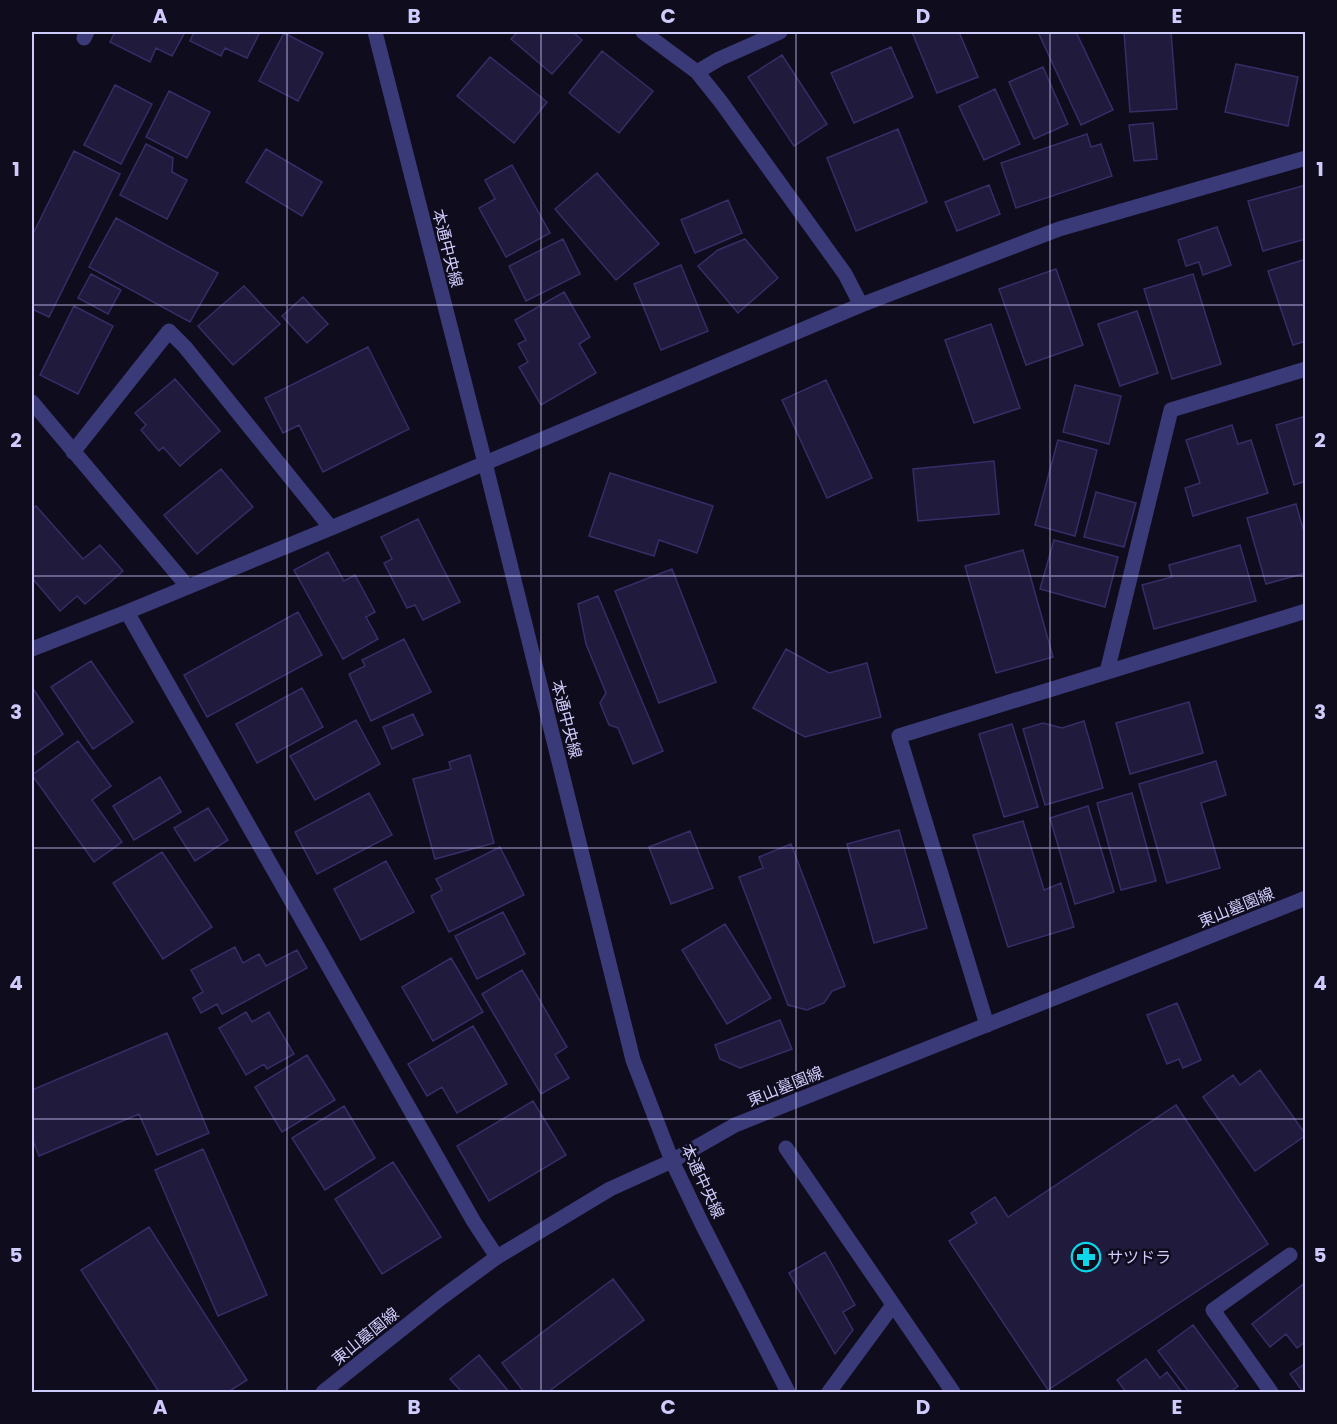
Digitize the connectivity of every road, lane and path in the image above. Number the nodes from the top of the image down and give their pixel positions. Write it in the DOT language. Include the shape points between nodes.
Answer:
graph roads {
  1 [pos="375,32"];
  2 [pos="643,32"];
  3 [pos="780,32"];
  4 [pos="697,72"];
  5 [pos="1305,158"];
  6 [pos="861,305"];
  7 [pos="1305,369"];
  8 [pos="32,402"];
  9 [pos="74,452"];
  10 [pos="485,463"];
  11 [pos="331,528"];
  12 [pos="188,587"];
  13 [pos="1305,611"];
  14 [pos="127,612"];
  15 [pos="32,649"];
  16 [pos="1107,672"];
  17 [pos="1305,898"];
  18 [pos="987,1025"];
  19 [pos="786,1148"];
  20 [pos="672,1161"];
  21 [pos="1290,1255"];
  22 [pos="497,1257"];
  23 [pos="893,1305"];
  24 [pos="324,1392"];
  25 [pos="788,1392"];
  26 [pos="829,1392"];
  27 [pos="953,1392"];
  28 [pos="1271,1392"];
  1 -- 10 [label="street, 本通中央線"];
  2 -- 4 [label="street"];
  3 -- 4 [label="street" via="719,58"];
  4 -- 6 [label="street" via="838,264"];
  5 -- 6 [label="street" via="1059,229"];
  6 -- 10 [label="street"];
  7 -- 16 [label="street" via="1171,410"];
  8 -- 9 [label="street"];
  9 -- 11 [label="street" via="169,331"];
  9 -- 12 [label="street"];
  10 -- 11 [label="street"];
  10 -- 20 [label="street, 本通中央線" via="633,1060"];
  11 -- 12 [label="street"];
  12 -- 14 [label="street"];
  13 -- 16 [label="street"];
  14 -- 15 [label="street"];
  14 -- 22 [label="street"];
  16 -- 18 [label="street" via="899,736"];
  17 -- 18 [label="street, 東山墓園線"];
  18 -- 20 [label="street, 東山墓園線" via="735,1125"];
  19 -- 23 [label="street"];
  20 -- 22 [label="street, 東山墓園線" via="610,1189"];
  20 -- 25 [label="street, 本通中央線"];
  21 -- 28 [label="street" via="1213,1310"];
  22 -- 24 [label="street, 東山墓園線"];
  23 -- 26 [label="street"];
  23 -- 27 [label="street"];
}
